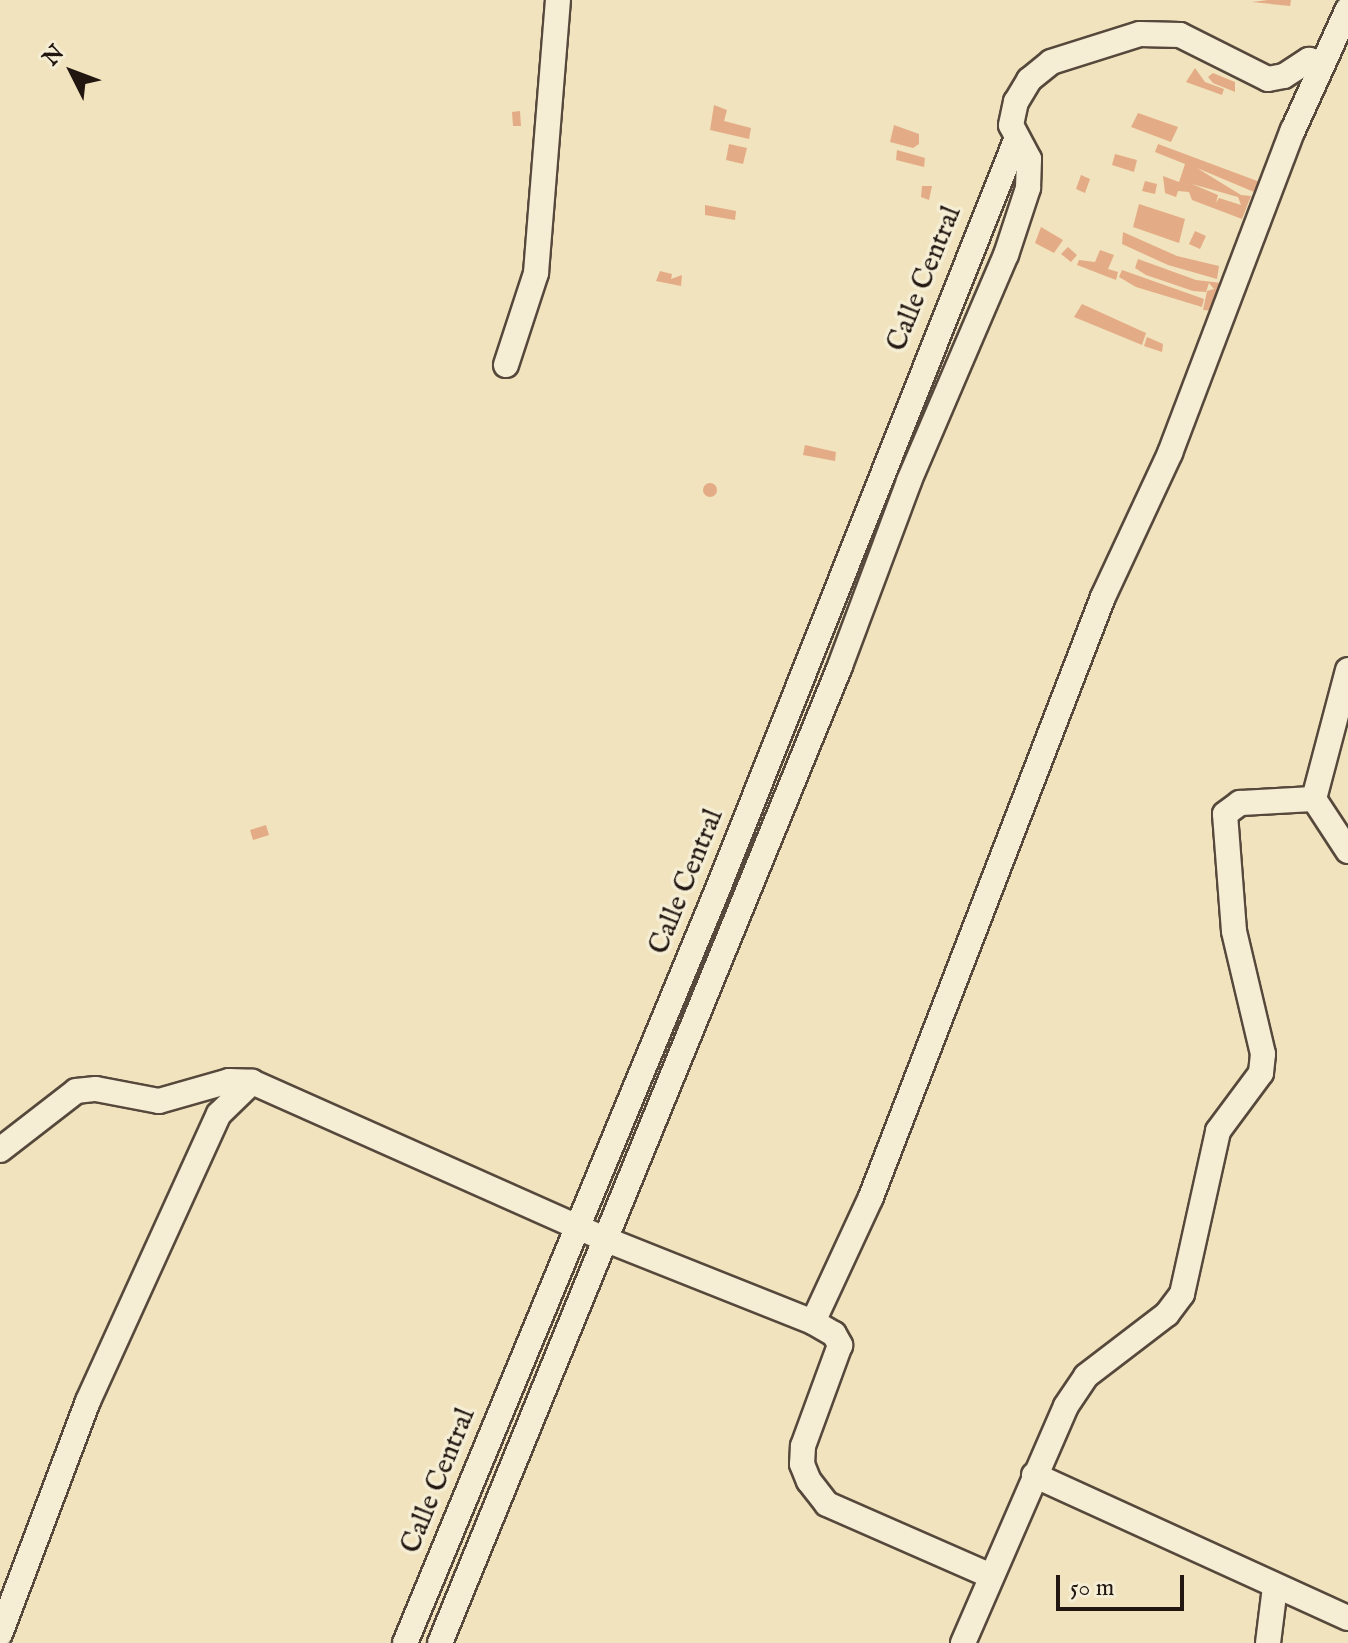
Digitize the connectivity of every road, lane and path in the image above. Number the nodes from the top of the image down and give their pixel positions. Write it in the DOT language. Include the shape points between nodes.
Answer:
graph roads {
  1 [pos="558,0"];
  2 [pos="1348,9"];
  3 [pos="1321,64"];
  4 [pos="1016,140"];
  5 [pos="506,365"];
  6 [pos="1348,670"];
  7 [pos="1314,799"];
  8 [pos="1348,851"];
  9 [pos="252,1082"];
  10 [pos="0,1150"];
  11 [pos="576,1227"];
  12 [pos="607,1240"];
  13 [pos="813,1322"];
  14 [pos="1034,1475"];
  15 [pos="991,1576"];
  16 [pos="1275,1587"];
  17 [pos="1348,1618"];
  18 [pos="0,1634"];
  19 [pos="405,1643"];
  20 [pos="440,1643"];
  21 [pos="963,1643"];
  22 [pos="1268,1643"];
  1 -- 5 [label="street" via="536,273"];
  2 -- 3 [label="street"];
  3 -- 4 [label="street, Calle Central" via="1301,62 1284,76 1268,79 1180,35 1140,34 1038,71 1016,102 1011,125"];
  3 -- 13 [label="street" via="1241,263 1211,355 1121,552 871,1197"];
  4 -- 11 [label="street, Calle Central" via="719,886"];
  4 -- 12 [label="street, Calle Central" via="1029,159 1028,188 1006,255 909,481"];
  6 -- 7 [label="street"];
  7 -- 8 [label="street"];
  7 -- 14 [label="street" via="1240,803 1225,814 1234,931 1263,1054 1261,1073 1218,1131 1182,1294 1167,1314 1086,1376"];
  9 -- 10 [label="street" via="229,1081 159,1101 85,1088 56,1101"];
  9 -- 11 [label="street"];
  9 -- 18 [label="street" via="219,1114 88,1401"];
  11 -- 12 [label="street"];
  11 -- 19 [label="street, Calle Central"];
  12 -- 13 [label="street"];
  12 -- 20 [label="street, Calle Central"];
  13 -- 15 [label="street" via="834,1334 840,1345 803,1446 809,1481 827,1504"];
  14 -- 15 [label="street"];
  14 -- 16 [label="street"];
  15 -- 21 [label="street"];
  16 -- 17 [label="street"];
  16 -- 22 [label="street"];
}
